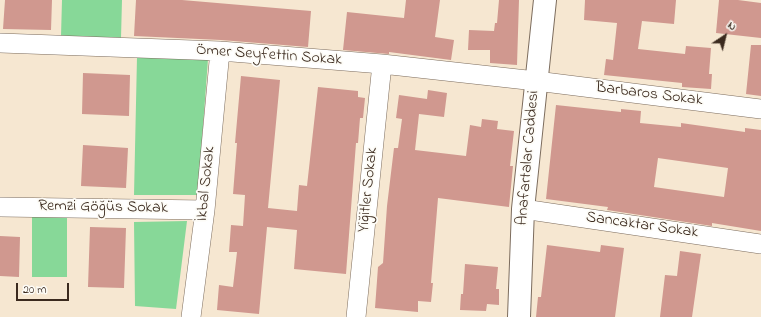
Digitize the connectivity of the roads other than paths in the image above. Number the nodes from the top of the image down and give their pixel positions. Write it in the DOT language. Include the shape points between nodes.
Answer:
graph roads {
  1 [pos="545,0"];
  2 [pos="0,43"];
  3 [pos="220,51"];
  4 [pos="382,64"];
  5 [pos="536,81"];
  6 [pos="761,109"];
  7 [pos="0,207"];
  8 [pos="523,209"];
  9 [pos="205,210"];
  10 [pos="761,244"];
  11 [pos="191,317"];
  12 [pos="356,317"];
  13 [pos="519,317"];
  1 -- 5 [label="street, Anafartalar Caddesi"];
  2 -- 3 [label="street, Ömer Seyfettin Sokak"];
  3 -- 4 [label="street, Ömer Seyfettin Sokak"];
  3 -- 9 [label="street, İkbal Sokak"];
  4 -- 5 [label="street, Ömer Seyfettin Sokak"];
  4 -- 12 [label="street, Yiğitler Sokak"];
  5 -- 6 [label="street, Barbaros Sokak"];
  5 -- 8 [label="street, Anafartalar Caddesi"];
  7 -- 9 [label="street, Remzi Göğüs Sokak"];
  8 -- 10 [label="street, Sancaktar Sokak"];
  8 -- 13 [label="street, Anafartalar Caddesi"];
  9 -- 11 [label="street, İkbal Sokak"];
}
